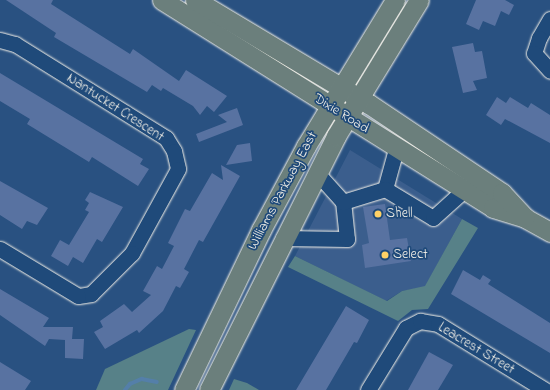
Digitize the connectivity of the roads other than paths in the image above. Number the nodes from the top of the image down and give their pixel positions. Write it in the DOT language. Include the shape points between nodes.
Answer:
graph roads {
  1 [pos="162,0"];
  2 [pos="195,0"];
  3 [pos="395,0"];
  4 [pos="419,0"];
  5 [pos="550,19"];
  6 [pos="0,40"];
  7 [pos="550,71"];
  8 [pos="342,88"];
  9 [pos="358,98"];
  10 [pos="329,107"];
  11 [pos="346,118"];
  12 [pos="396,149"];
  13 [pos="317,173"];
  14 [pos="385,189"];
  15 [pos="464,190"];
  16 [pos="343,202"];
  17 [pos="525,218"];
  18 [pos="550,232"];
  19 [pos="283,238"];
  20 [pos="0,249"];
  21 [pos="184,390"];
  22 [pos="209,390"];
  23 [pos="368,390"];
  24 [pos="545,390"];
  1 -- 10 [label="main road, Dixie Road"];
  2 -- 8 [label="main road, Dixie Road"];
  3 -- 8 [label="main road, Williams Parkway East"];
  4 -- 9 [label="main road, Williams Parkway East"];
  5 -- 7 [label="street" via="534,53"];
  6 -- 20 [label="street, Nantucket Crescent" via="15,44 166,138 174,152 178,169 132,253 91,294 78,296"];
  8 -- 9 [label="main road, Dixie Road"];
  8 -- 10 [label="main road, Williams Parkway East"];
  9 -- 11 [label="main road, Williams Parkway East"];
  9 -- 17 [label="main road, Dixie Road" via="502,193"];
  10 -- 11 [label="main road, Dixie Road"];
  10 -- 21 [label="main road, Williams Parkway East" via="261,230"];
  11 -- 12 [label="main road, Dixie Road"];
  11 -- 13 [label="main road, Williams Parkway East"];
  12 -- 14 [label="street"];
  12 -- 15 [label="main road, Dixie Road"];
  13 -- 16 [label="street"];
  13 -- 19 [label="main road, Williams Parkway East"];
  14 -- 15 [label="street" via="433,218"];
  14 -- 16 [label="street"];
  15 -- 17 [label="main road, Dixie Road" via="493,208"];
  16 -- 19 [label="street" via="347,239"];
  17 -- 18 [label="main road, Dixie Road"];
  19 -- 22 [label="main road, Williams Parkway East"];
  23 -- 24 [label="street, Leacrest Street" via="406,328 420,321 438,324"];
}
